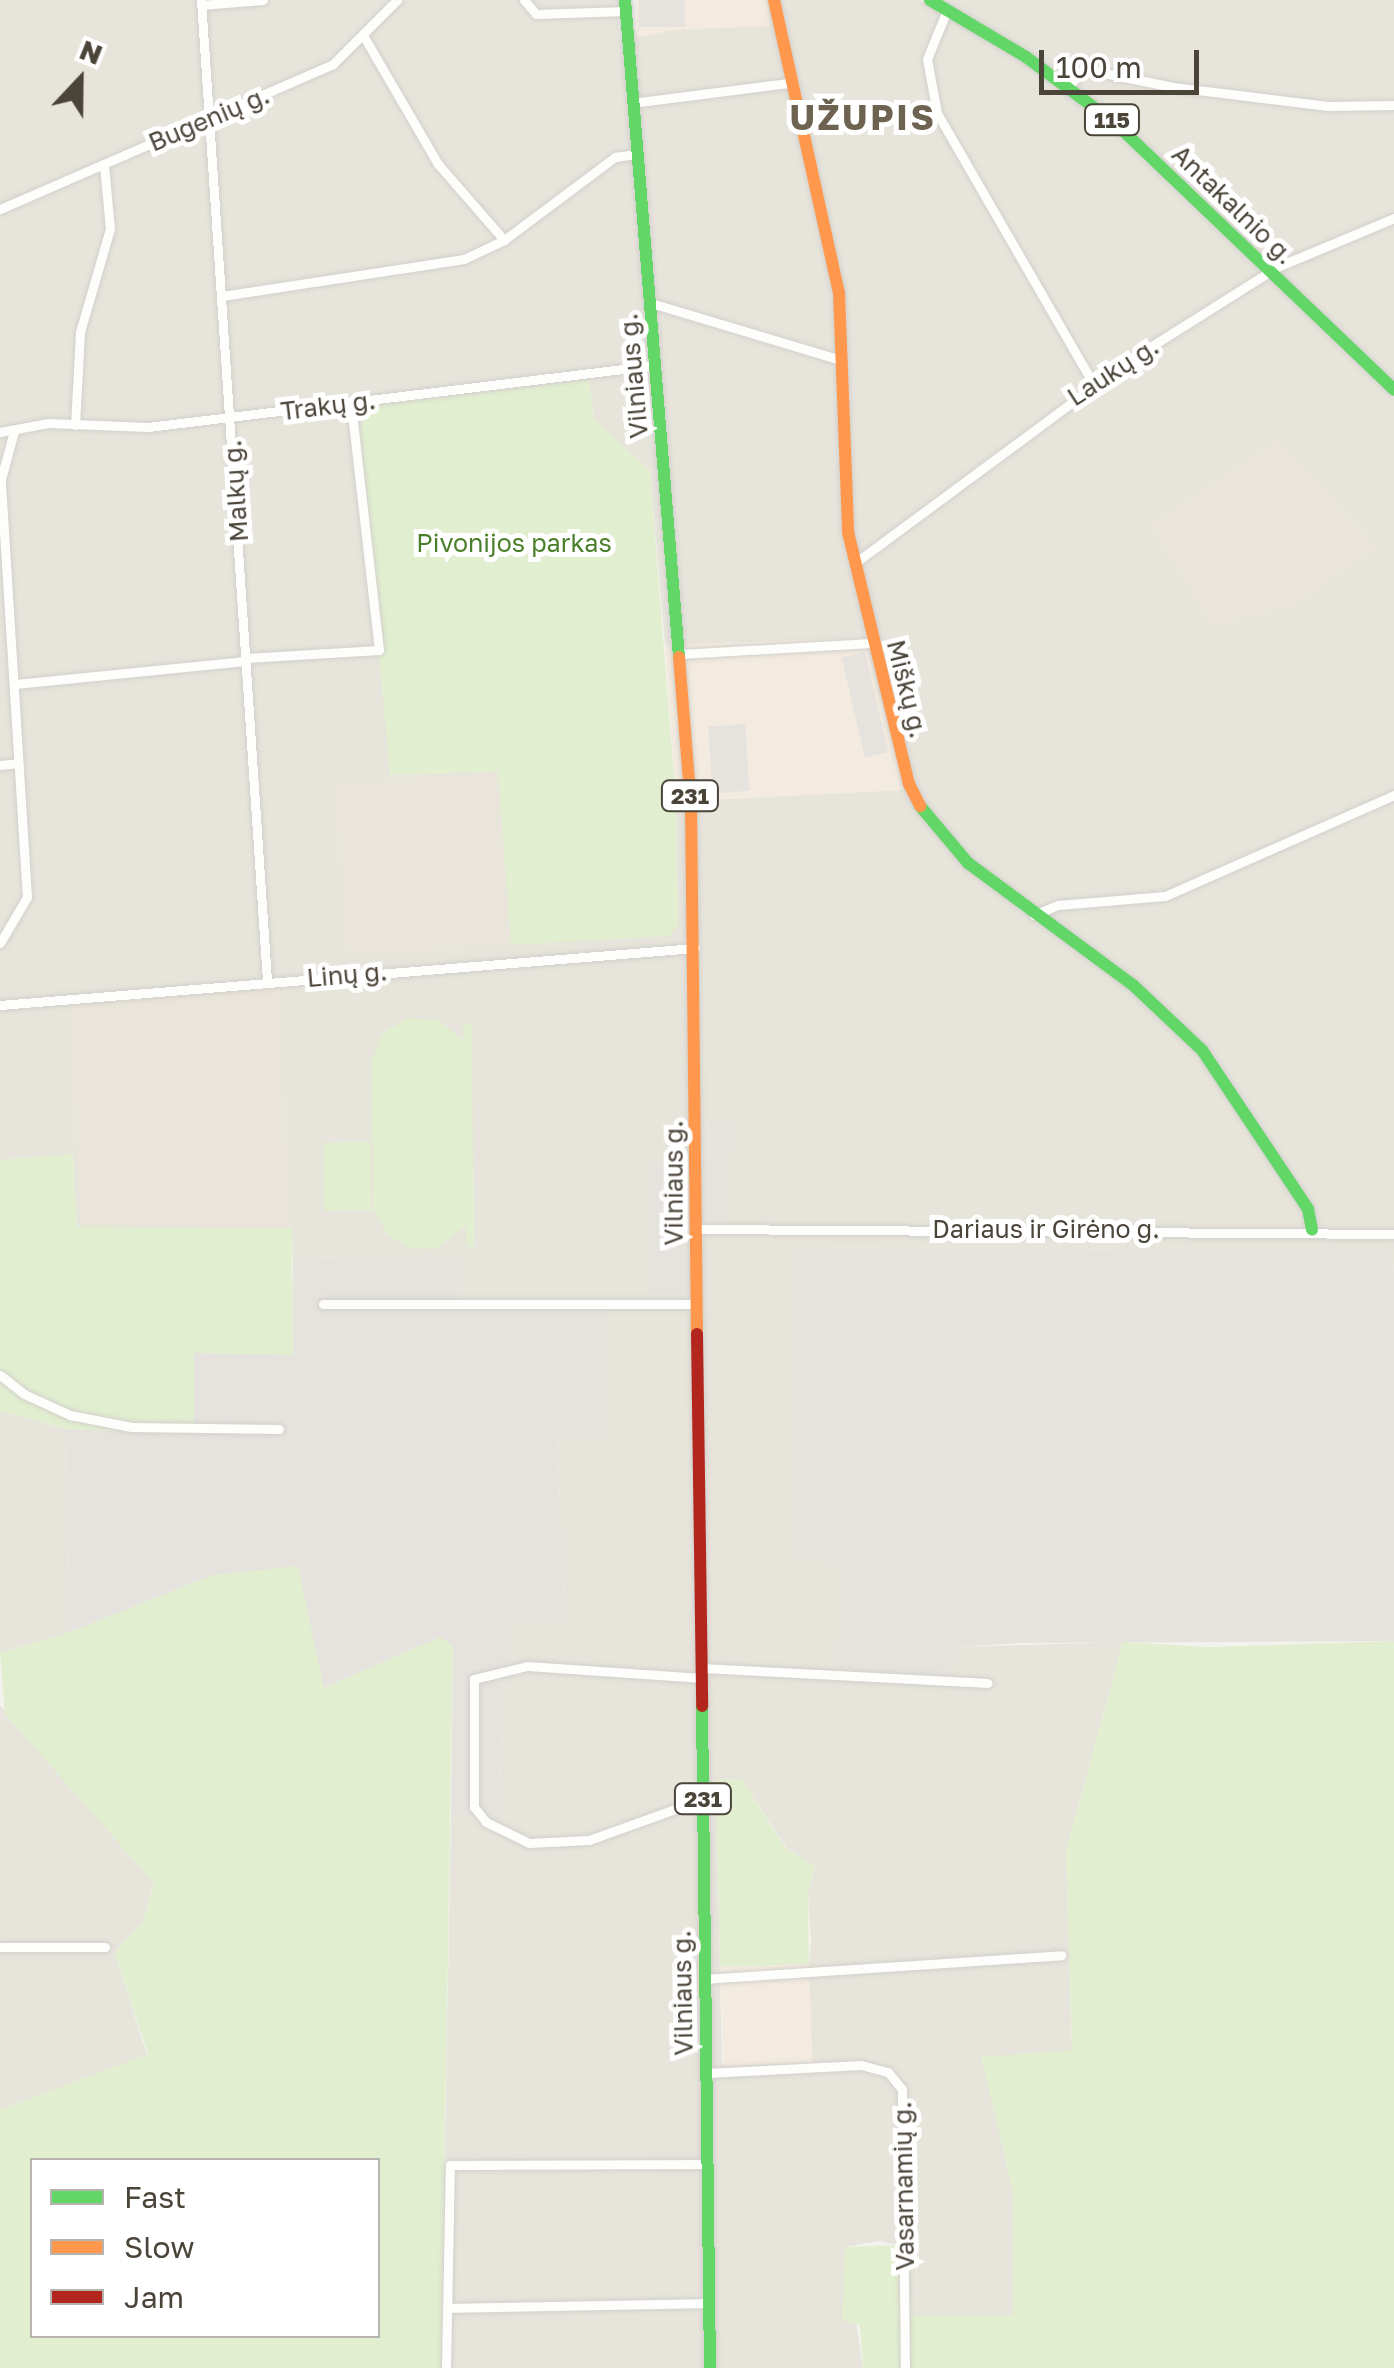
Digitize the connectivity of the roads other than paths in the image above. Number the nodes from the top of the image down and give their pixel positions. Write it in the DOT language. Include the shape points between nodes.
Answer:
graph roads {
  1 [pos="263,0"];
  2 [pos="397,0"];
  3 [pos="524,0"];
  4 [pos="774,0"];
  5 [pos="930,0"];
  6 [pos="201,2"];
  7 [pos="626,6"];
  8 [pos="947,10"];
  9 [pos="364,37"];
  10 [pos="788,82"];
  11 [pos="1068,86"];
  12 [pos="632,103"];
  13 [pos="1394,106"];
  14 [pos="209,118"];
  15 [pos="636,154"];
  16 [pos="104,165"];
  17 [pos="0,209"];
  18 [pos="1394,218"];
  19 [pos="504,240"];
  20 [pos="1270,272"];
  21 [pos="222,296"];
  22 [pos="650,303"];
  23 [pos="838,360"];
  24 [pos="656,365"];
  25 [pos="1094,383"];
  26 [pos="1394,390"];
  27 [pos="351,403"];
  28 [pos="231,418"];
  29 [pos="76,425"];
  30 [pos="14,431"];
  31 [pos="0,432"];
  32 [pos="854,563"];
  33 [pos="4,608"];
  34 [pos="872,642"];
  35 [pos="680,654"];
  36 [pos="246,660"];
  37 [pos="15,684"];
  38 [pos="18,764"];
  39 [pos="0,765"];
  40 [pos="1394,796"];
  41 [pos="1034,915"];
  42 [pos="0,943"];
  43 [pos="695,948"];
  44 [pos="266,982"];
  45 [pos="0,1004"];
  46 [pos="697,1229"];
  47 [pos="1312,1230"];
  48 [pos="1394,1234"];
  49 [pos="322,1304"];
  50 [pos="696,1304"];
  51 [pos="0,1375"];
  52 [pos="278,1429"];
  53 [pos="702,1673"];
  54 [pos="988,1683"];
  55 [pos="703,1798"];
  56 [pos="105,1947"];
  57 [pos="0,1948"];
  58 [pos="1060,1954"];
  59 [pos="704,1979"];
  60 [pos="707,2073"];
  61 [pos="708,2164"];
  62 [pos="709,2303"];
  63 [pos="448,2308"];
  64 [pos="446,2368"];
  65 [pos="710,2368"];
  66 [pos="905,2368"];
  1 -- 6 [label="street"];
  2 -- 9 [label="street, Bugenių g."];
  3 -- 7 [label="street" via="536,14"];
  4 -- 10 [label="main road, Miškų g."];
  5 -- 8 [label="main road, Antakalnio g. / 115"];
  6 -- 14 [label="street, Malkų g."];
  7 -- 12 [label="main road, Vilniaus g. / 231"];
  8 -- 11 [label="main road, Antakalnio g. / 115"];
  8 -- 25 [label="street" via="927,59 936,113"];
  9 -- 14 [label="street, Bugenių g." via="304,80"];
  9 -- 19 [label="street" via="438,164"];
  10 -- 12 [label="street"];
  10 -- 23 [label="main road, Miškų g." via="828,226 839,293"];
  11 -- 13 [label="street" via="1084,69 1173,88 1328,106"];
  11 -- 20 [label="main road, Antakalnio g. / 115"];
  12 -- 15 [label="main road, Vilniaus g. / 231"];
  14 -- 16 [label="street, Bugenių g."];
  14 -- 21 [label="street, Malkų g."];
  15 -- 19 [label="street" via="592,172"];
  15 -- 22 [label="main road, Vilniaus g. / 231"];
  16 -- 17 [label="street, Bugenių g."];
  16 -- 29 [label="street" via="110,229 80,332"];
  18 -- 20 [label="street, Laukų g."];
  19 -- 21 [label="street" via="464,259"];
  20 -- 25 [label="street, Laukų g."];
  20 -- 26 [label="main road, Antakalnio g. / 115"];
  21 -- 28 [label="street, Malkų g."];
  22 -- 23 [label="street"];
  22 -- 24 [label="main road, Vilniaus g. / 231"];
  23 -- 32 [label="main road, Miškų g."];
  24 -- 27 [label="street, Trakų g."];
  24 -- 35 [label="main road, Vilniaus g. / 231"];
  25 -- 32 [label="street, Laukų g."];
  27 -- 28 [label="street, Trakų g."];
  27 -- 36 [label="street" via="379,650"];
  28 -- 29 [label="street, Trakų g." via="148,427"];
  28 -- 36 [label="street, Malkų g."];
  29 -- 30 [label="street, Trakų g." via="27,424"];
  30 -- 31 [label="street, Trakų g."];
  30 -- 33 [label="street" via="1,479"];
  32 -- 34 [label="main road, Miškų g."];
  33 -- 37 [label="street"];
  34 -- 35 [label="street"];
  34 -- 41 [label="main road, Miškų g." via="906,774 930,824"];
  35 -- 43 [label="main road, Vilniaus g. / 231"];
  36 -- 37 [label="street"];
  36 -- 44 [label="street, Malkų g."];
  37 -- 38 [label="street"];
  38 -- 39 [label="street"];
  38 -- 42 [label="street" via="27,896"];
  40 -- 41 [label="street" via="1165,896 1058,905"];
  41 -- 47 [label="main road, Miškų g." via="1144,994 1202,1050 1308,1209"];
  43 -- 44 [label="street, Linų g."];
  43 -- 46 [label="main road, Vilniaus g. / 231"];
  44 -- 45 [label="street, Linų g."];
  46 -- 47 [label="street, Dariaus ir Girėno g."];
  46 -- 50 [label="main road, Vilniaus g. / 231"];
  47 -- 48 [label="street, Dariaus ir Girėno g."];
  49 -- 50 [label="street"];
  50 -- 53 [label="main road, Vilniaus g. / 231"];
  51 -- 52 [label="street" via="70,1416 132,1427"];
  53 -- 54 [label="street"];
  53 -- 55 [label="main road, Vilniaus g. / 231"];
  53 -- 55 [label="street" via="527,1666 474,1679 474,1807 486,1822 529,1843 589,1840"];
  55 -- 59 [label="main road, Vilniaus g. / 231"];
  56 -- 57 [label="street"];
  58 -- 59 [label="street"];
  59 -- 60 [label="main road, Vilniaus g. / 231"];
  60 -- 61 [label="main road, Vilniaus g. / 231"];
  60 -- 66 [label="street, Vasarnamių g." via="861,2065 888,2072 902,2089"];
  61 -- 62 [label="main road, Vilniaus g. / 231"];
  61 -- 63 [label="street" via="450,2165"];
  62 -- 63 [label="street"];
  62 -- 65 [label="main road, Vilniaus g. / 231"];
  63 -- 64 [label="street"];
}
